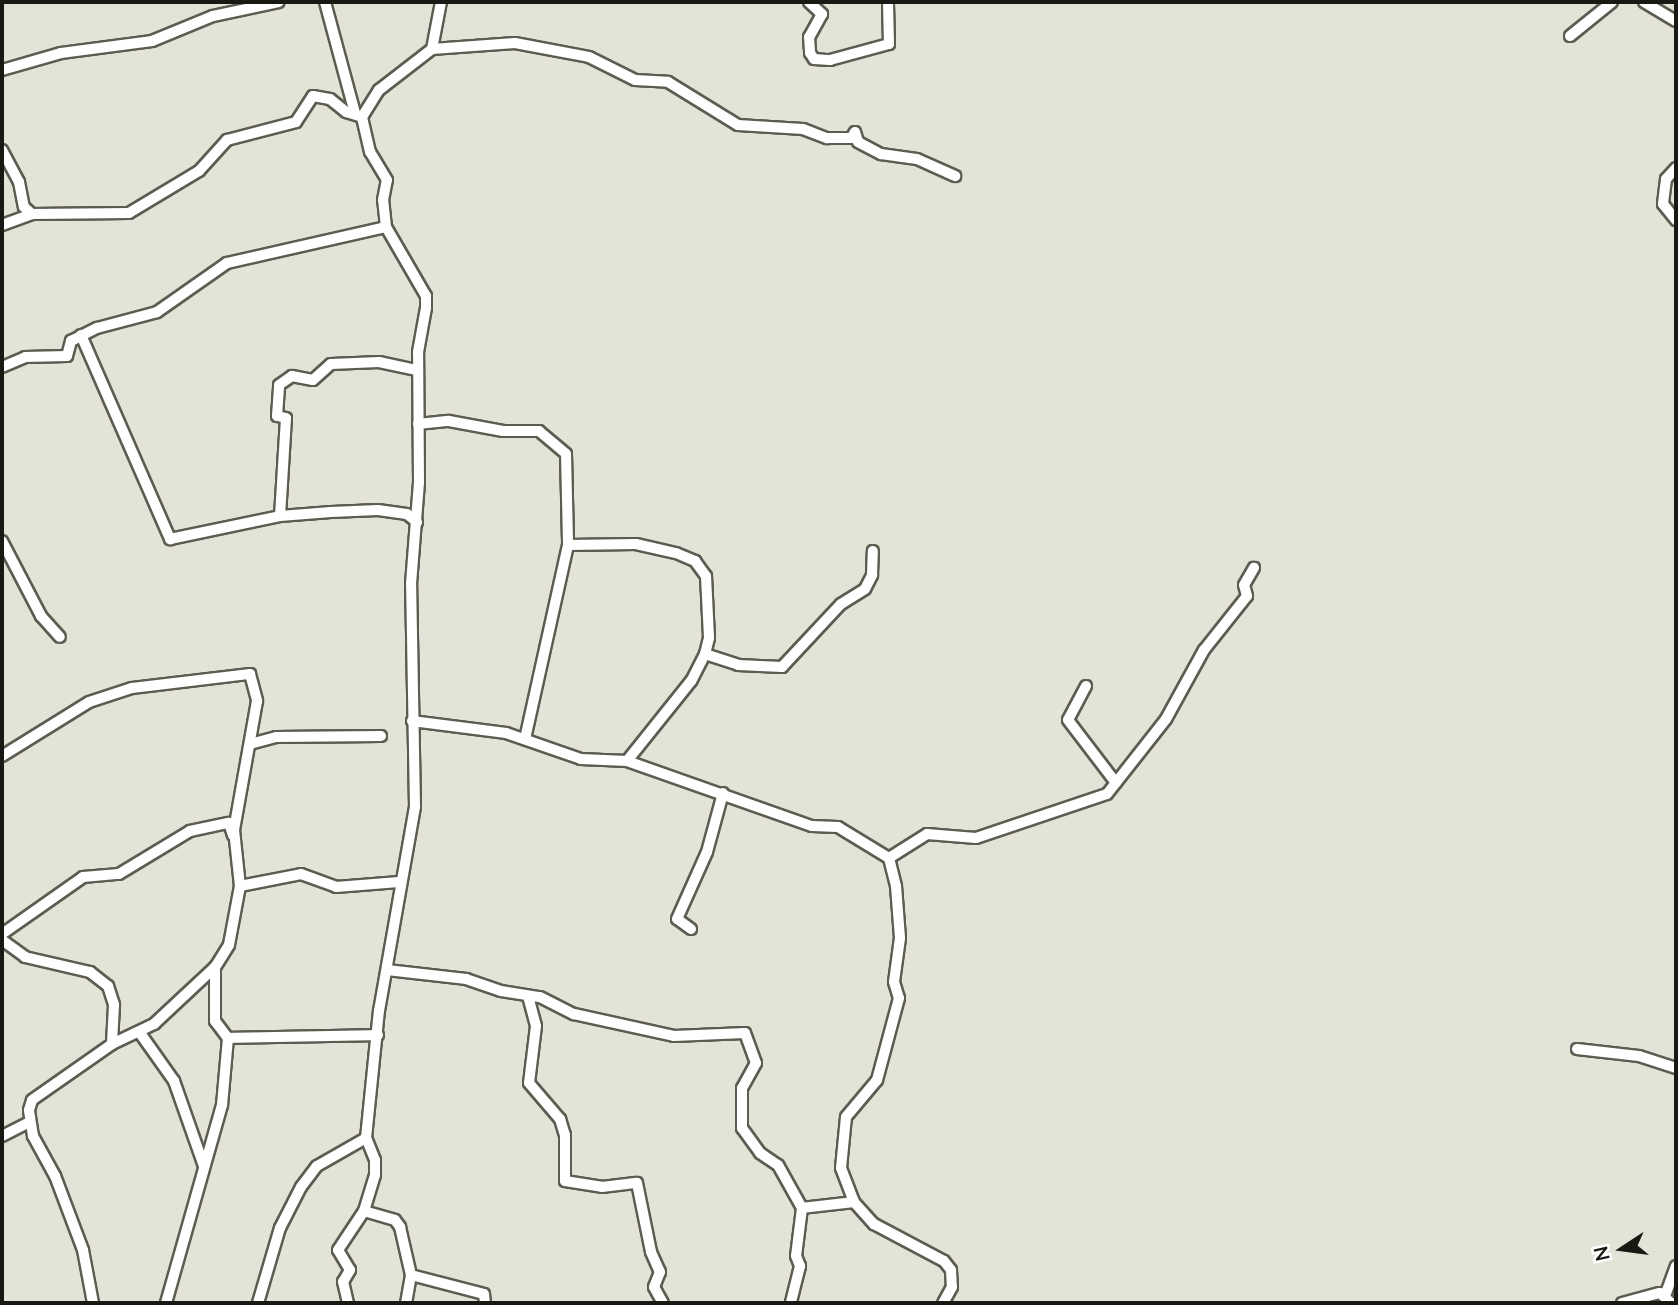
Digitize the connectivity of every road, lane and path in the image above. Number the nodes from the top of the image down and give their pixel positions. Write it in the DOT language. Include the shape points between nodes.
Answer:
graph roads {
  1 [pos="279,2"];
  2 [pos="325,2"];
  3 [pos="441,2"];
  4 [pos="808,2"];
  5 [pos="888,2"];
  6 [pos="1612,2"];
  7 [pos="1646,3"];
  8 [pos="1676,21"];
  9 [pos="1570,36"];
  10 [pos="432,49"];
  11 [pos="2,70"];
  12 [pos="358,115"];
  13 [pos="2,150"];
  14 [pos="1676,167"];
  15 [pos="955,176"];
  16 [pos="25,213"];
  17 [pos="1676,220"];
  18 [pos="2,225"];
  19 [pos="386,227"];
  20 [pos="81,335"];
  21 [pos="2,367"];
  22 [pos="418,370"];
  23 [pos="418,424"];
  24 [pos="280,516"];
  25 [pos="416,522"];
  26 [pos="2,541"];
  27 [pos="568,545"];
  28 [pos="873,551"];
  29 [pos="1254,568"];
  30 [pos="60,638"];
  31 [pos="705,654"];
  32 [pos="1086,686"];
  33 [pos="412,721"];
  34 [pos="381,736"];
  35 [pos="525,739"];
  36 [pos="250,744"];
  37 [pos="2,756"];
  38 [pos="627,761"];
  39 [pos="1116,783"];
  40 [pos="723,793"];
  41 [pos="234,838"];
  42 [pos="889,858"];
  43 [pos="399,882"];
  44 [pos="240,886"];
  45 [pos="691,929"];
  46 [pos="2,934"];
  47 [pos="2,940"];
  48 [pos="215,967"];
  49 [pos="387,970"];
  50 [pos="528,996"];
  51 [pos="140,1033"];
  52 [pos="377,1035"];
  53 [pos="228,1038"];
  54 [pos="112,1044"];
  55 [pos="1577,1049"];
  56 [pos="1676,1068"];
  57 [pos="29,1122"];
  58 [pos="2,1136"];
  59 [pos="366,1138"];
  60 [pos="204,1166"];
  61 [pos="854,1202"];
  62 [pos="802,1208"];
  63 [pos="364,1211"];
  64 [pos="1676,1266"];
  65 [pos="411,1275"];
  66 [pos="1668,1299"];
  67 [pos="93,1303"];
  68 [pos="166,1303"];
  69 [pos="258,1303"];
  70 [pos="348,1303"];
  71 [pos="406,1303"];
  72 [pos="485,1303"];
  73 [pos="663,1303"];
  74 [pos="791,1303"];
  75 [pos="943,1303"];
  76 [pos="1622,1303"];
  1 -- 11 [label="street" via="213,16 152,41 61,53"];
  2 -- 12 [label="street"];
  3 -- 10 [label="street"];
  4 -- 5 [label="street" via="822,14 809,37 810,53 814,59 830,60 889,44"];
  6 -- 9 [label="street"];
  7 -- 8 [label="street"];
  10 -- 12 [label="street" via="379,90"];
  10 -- 15 [label="street" via="515,43 589,57 635,80 668,82 738,125 803,129 827,138 851,138 855,132 858,142 881,154 917,159"];
  12 -- 16 [label="street" via="330,99 313,96 296,122 227,140 199,171 129,213"];
  12 -- 19 [label="street" via="370,152 387,180 383,200"];
  13 -- 16 [label="street" via="19,183"];
  14 -- 17 [label="street" via="1666,179 1664,204"];
  16 -- 18 [label="street"];
  19 -- 20 [label="street" via="227,262 157,312"];
  19 -- 22 [label="street" via="426,296"];
  20 -- 21 [label="street" via="71,341 67,356 25,357"];
  20 -- 24 [label="street" via="170,539"];
  22 -- 23 [label="street"];
  22 -- 24 [label="street" via="379,362 331,364 313,380 292,376 279,386 277,416 286,418"];
  23 -- 25 [label="street"];
  23 -- 27 [label="street" via="449,421 503,431 540,431 566,454"];
  24 -- 25 [label="street" via="378,510 407,514"];
  25 -- 33 [label="street" via="411,584"];
  26 -- 30 [label="street" via="41,616"];
  27 -- 31 [label="street" via="636,544 695,561 709,583"];
  27 -- 35 [label="street"];
  28 -- 31 [label="street" via="872,575 865,589 841,604 782,667 750,667"];
  29 -- 39 [label="street" via="1244,584 1247,596 1204,650 1166,719"];
  31 -- 38 [label="street" via="691,681"];
  32 -- 39 [label="street" via="1068,720"];
  33 -- 35 [label="street"];
  33 -- 43 [label="street" via="415,807"];
  34 -- 36 [label="street" via="276,737"];
  35 -- 38 [label="street" via="581,759"];
  36 -- 37 [label="street" via="257,701 250,674 132,688 89,702"];
  36 -- 41 [label="street"];
  38 -- 40 [label="street"];
  39 -- 42 [label="street" via="1096,799 976,838 939,833 914,838"];
  40 -- 42 [label="street" via="812,825 838,827"];
  40 -- 45 [label="street" via="708,852 677,919"];
  41 -- 44 [label="street"];
  41 -- 46 [label="street" via="229,823 190,831 119,874 83,877"];
  42 -- 61 [label="street" via="900,938 894,982 899,998 877,1080 846,1116 841,1168"];
  43 -- 44 [label="street" via="336,887 302,874"];
  43 -- 49 [label="street"];
  44 -- 48 [label="street" via="229,945"];
  47 -- 54 [label="street" via="26,957 90,972 108,986 114,1005"];
  48 -- 51 [label="street" via="188,997"];
  48 -- 53 [label="street" via="215,1021"];
  49 -- 50 [label="street" via="466,979"];
  49 -- 52 [label="street"];
  50 -- 62 [label="street" via="574,1014 674,1036 745,1033 756,1063 742,1088 742,1128 760,1153 778,1165"];
  50 -- 73 [label="street" via="536,1026 529,1083 560,1119 565,1135 565,1181 602,1187 637,1183 651,1252 660,1272 654,1287"];
  51 -- 54 [label="street"];
  51 -- 60 [label="street" via="174,1080"];
  52 -- 53 [label="street"];
  52 -- 59 [label="street"];
  53 -- 60 [label="street" via="222,1105"];
  54 -- 57 [label="street" via="40,1090 32,1100"];
  55 -- 56 [label="street" via="1639,1056"];
  57 -- 58 [label="street"];
  57 -- 67 [label="street" via="83,1250"];
  59 -- 63 [label="street" via="375,1175"];
  59 -- 69 [label="street" via="317,1166 301,1187 280,1228"];
  60 -- 68 [label="street"];
  61 -- 62 [label="street"];
  61 -- 75 [label="street" via="890,1235 944,1261 954,1279"];
  62 -- 74 [label="street" via="796,1256 800,1266"];
  63 -- 65 [label="street" via="395,1220 407,1246"];
  63 -- 70 [label="street" via="338,1250 350,1270 343,1282"];
  64 -- 66 [label="street"];
  65 -- 71 [label="street"];
  65 -- 72 [label="street" via="484,1294"];
  66 -- 76 [label="street" via="1660,1293"];
}
